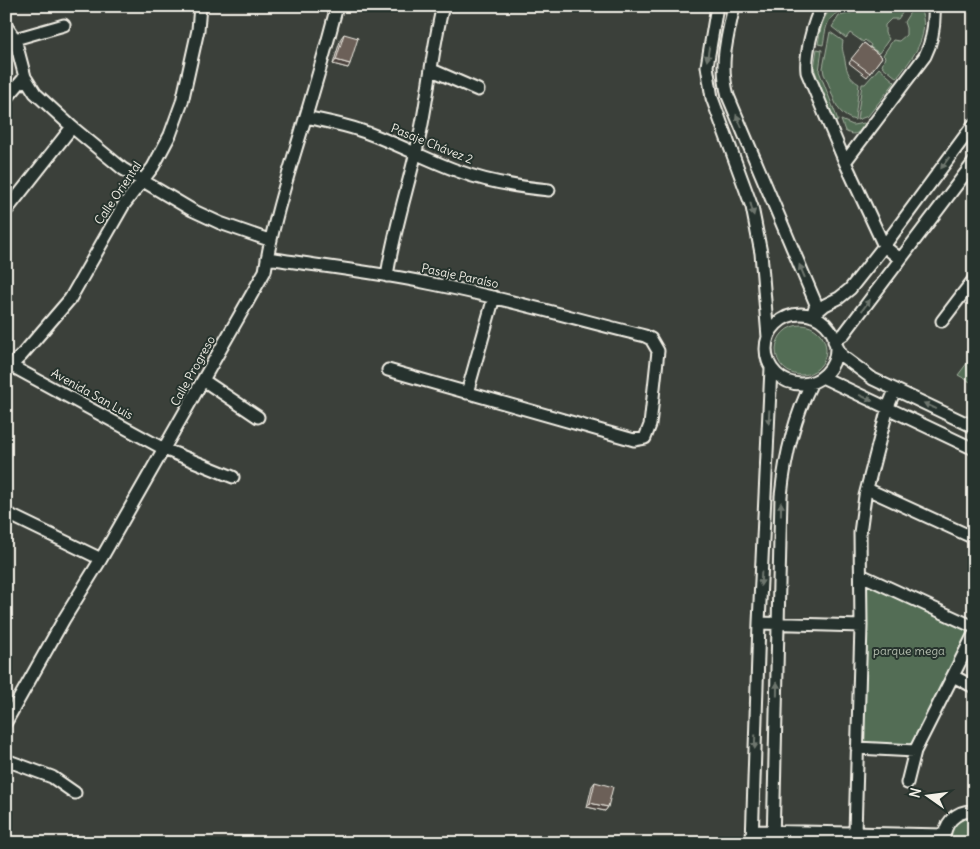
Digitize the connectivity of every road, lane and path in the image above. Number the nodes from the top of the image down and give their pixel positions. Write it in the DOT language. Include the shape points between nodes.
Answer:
graph roads {
  1 [pos="200,6"];
  2 [pos="337,6"];
  3 [pos="443,6"];
  4 [pos="717,6"];
  5 [pos="734,6"];
  6 [pos="822,6"];
  7 [pos="934,6"];
  8 [pos="64,25"];
  9 [pos="6,26"];
  10 [pos="15,39"];
  11 [pos="432,70"];
  12 [pos="25,77"];
  13 [pos="478,90"];
  14 [pos="6,99"];
  15 [pos="306,117"];
  16 [pos="974,124"];
  17 [pos="72,127"];
  18 [pos="416,153"];
  19 [pos="845,162"];
  20 [pos="974,162"];
  21 [pos="762,173"];
  22 [pos="143,181"];
  23 [pos="743,184"];
  24 [pos="549,190"];
  25 [pos="6,211"];
  26 [pos="269,240"];
  27 [pos="884,246"];
  28 [pos="267,258"];
  29 [pos="900,259"];
  30 [pos="387,276"];
  31 [pos="974,280"];
  32 [pos="494,297"];
  33 [pos="812,316"];
  34 [pos="942,321"];
  35 [pos="768,337"];
  36 [pos="835,343"];
  37 [pos="8,366"];
  38 [pos="771,368"];
  39 [pos="388,370"];
  40 [pos="203,380"];
  41 [pos="817,380"];
  42 [pos="895,390"];
  43 [pos="467,392"];
  44 [pos="888,407"];
  45 [pos="258,417"];
  46 [pos="974,427"];
  47 [pos="164,449"];
  48 [pos="974,449"];
  49 [pos="233,477"];
  50 [pos="867,489"];
  51 [pos="6,513"];
  52 [pos="974,538"];
  53 [pos="101,559"];
  54 [pos="862,575"];
  55 [pos="759,623"];
  56 [pos="778,624"];
  57 [pos="861,626"];
  58 [pos="974,627"];
  59 [pos="974,634"];
  60 [pos="953,676"];
  61 [pos="974,687"];
  62 [pos="6,722"];
  63 [pos="857,748"];
  64 [pos="915,751"];
  65 [pos="6,760"];
  66 [pos="907,783"];
  67 [pos="75,793"];
  68 [pos="974,811"];
  69 [pos="854,833"];
  70 [pos="752,837"];
  71 [pos="773,837"];
  72 [pos="944,839"];
  1 -- 22 [label="street, Calle Oriental" via="182,102 170,135"];
  2 -- 15 [label="street, Calle Progreso"];
  3 -- 11 [label="street"];
  4 -- 23 [label="street, one-way" via="707,66 708,80"];
  21 -- 5 [label="street, one-way" via="724,82 723,57"];
  6 -- 19 [label="street" via="816,16 807,72"];
  7 -- 19 [label="street" via="930,48"];
  8 -- 10 [label="street"];
  9 -- 10 [label="street"];
  10 -- 12 [label="street"];
  11 -- 13 [label="street"];
  11 -- 18 [label="street"];
  12 -- 14 [label="street"];
  12 -- 17 [label="street" via="35,93"];
  15 -- 18 [label="street, Pasaje Chávez 2" via="356,129"];
  15 -- 26 [label="street, Calle Progreso"];
  16 -- 27 [label="street, one-way"];
  17 -- 22 [label="street" via="123,169"];
  17 -- 25 [label="street"];
  18 -- 24 [label="street, Pasaje Chávez 2" via="487,180"];
  18 -- 30 [label="street"];
  19 -- 27 [label="street"];
  20 -- 29 [label="street"];
  21 -- 23 [label="street"];
  33 -- 21 [label="street, one-way" via="816,304"];
  22 -- 26 [label="street" via="192,210"];
  22 -- 37 [label="street, Calle Oriental" via="124,206 70,299 21,356"];
  23 -- 35 [label="street, one-way" via="752,207 761,253"];
  26 -- 28 [label="street, Calle Progreso"];
  27 -- 29 [label="street"];
  27 -- 33 [label="street" via="850,289"];
  28 -- 30 [label="street, Pasaje Paraíso"];
  28 -- 40 [label="street, Calle Progreso" via="265,271"];
  36 -- 29 [label="street, one-way"];
  30 -- 32 [label="street, Pasaje Paraíso"];
  31 -- 34 [label="street"];
  32 -- 43 [label="street"];
  32 -- 43 [label="street, Pasaje Paraíso" via="652,339 658,351 650,425 645,438 634,440"];
  33 -- 35 [label="street" via="790,316 777,324"];
  33 -- 36 [label="street" via="825,324"];
  35 -- 38 [label="street" via="766,352"];
  36 -- 41 [label="street" via="831,366"];
  36 -- 42 [label="street" via="842,356 872,380"];
  37 -- 47 [label="street, Avenida San Luis"];
  38 -- 41 [label="street" via="791,383"];
  38 -- 55 [label="street, one-way"];
  39 -- 43 [label="street"];
  40 -- 45 [label="street"];
  40 -- 47 [label="street, Calle Progreso"];
  41 -- 44 [label="street, one-way"];
  56 -- 41 [label="street, one-way" via="784,467 802,404"];
  42 -- 44 [label="street"];
  46 -- 42 [label="street, one-way"];
  44 -- 48 [label="street"];
  44 -- 50 [label="street"];
  47 -- 49 [label="street, Avenida San Luis"];
  47 -- 53 [label="street, Calle Progreso"];
  50 -- 52 [label="street"];
  50 -- 54 [label="street" via="860,532"];
  51 -- 53 [label="street"];
  53 -- 62 [label="street, Calle Progreso"];
  54 -- 57 [label="street"];
  54 -- 58 [label="street"];
  55 -- 56 [label="street"];
  55 -- 70 [label="street, one-way"];
  56 -- 57 [label="street"];
  71 -- 56 [label="street, one-way"];
  57 -- 63 [label="street"];
  59 -- 60 [label="street"];
  60 -- 61 [label="street"];
  60 -- 64 [label="street"];
  63 -- 64 [label="street"];
  63 -- 69 [label="street"];
  64 -- 66 [label="street"];
  65 -- 67 [label="street" via="52,777"];
  68 -- 72 [label="street" via="962,812 952,818"];
  69 -- 71 [label="street"];
  69 -- 72 [label="street"];
  70 -- 71 [label="street"];
}
